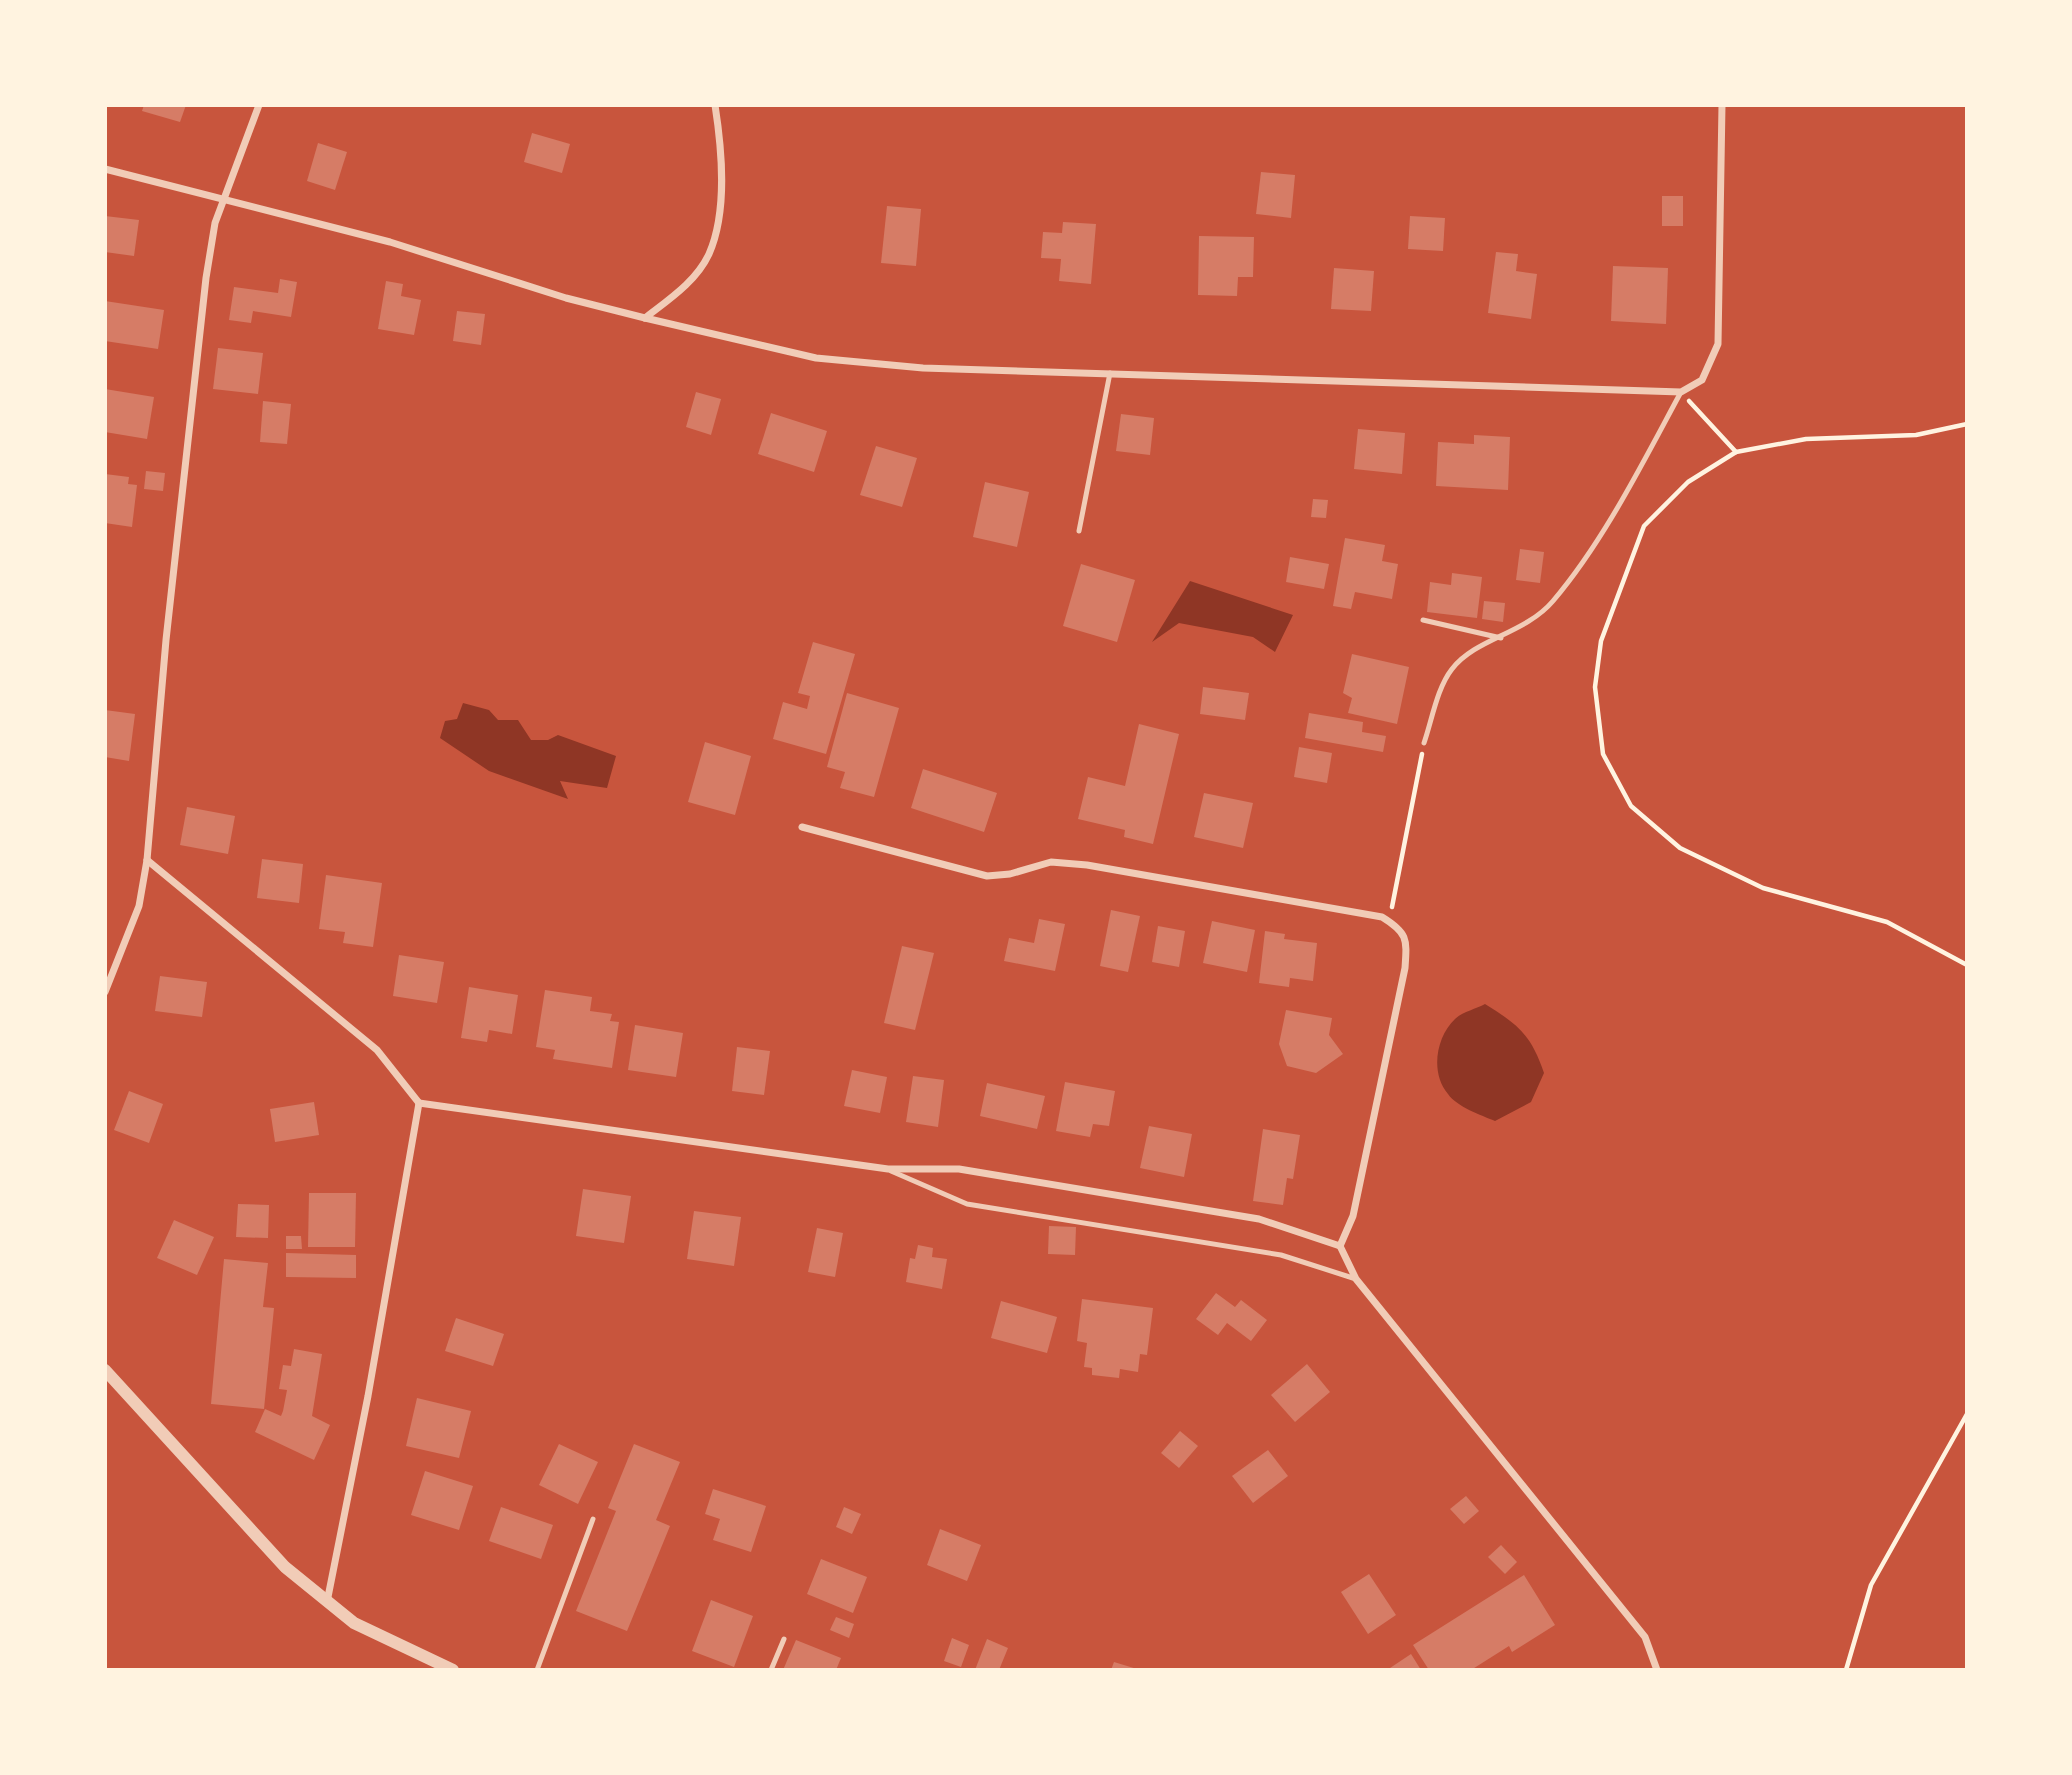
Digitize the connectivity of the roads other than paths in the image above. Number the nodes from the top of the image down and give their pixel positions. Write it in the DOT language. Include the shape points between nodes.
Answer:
graph roads {
  1 [pos="258,105"];
  2 [pos="715,105"];
  3 [pos="1722,105"];
  4 [pos="105,169"];
  5 [pos="224,198"];
  6 [pos="645,318"];
  7 [pos="1110,373"];
  8 [pos="1681,393"];
  9 [pos="1079,531"];
  10 [pos="1423,620"];
  11 [pos="1501,638"];
  12 [pos="1424,743"];
  13 [pos="802,827"];
  14 [pos="147,860"];
  15 [pos="105,992"];
  16 [pos="419,1104"];
  17 [pos="888,1169"];
  18 [pos="1340,1245"];
  19 [pos="1356,1279"];
  20 [pos="105,1370"];
  21 [pos="593,1519"];
  22 [pos="327,1602"];
  23 [pos="784,1639"];
  24 [pos="453,1670"];
  25 [pos="537,1670"];
  26 [pos="771,1670"];
  27 [pos="1657,1670"];
  1 -- 5 [label="street"];
  2 -- 6 [label="street" via="720,207 709,254 685,287"];
  3 -- 8 [label="street" via="1718,344 1702,380"];
  4 -- 5 [label="street"];
  5 -- 6 [label="street"];
  5 -- 14 [label="street" via="206,278"];
  6 -- 7 [label="street" via="816,358 923,369"];
  7 -- 8 [label="street"];
  7 -- 9 [label="lane"];
  8 -- 11 [label="lane" via="1608,522 1552,603"];
  10 -- 11 [label="lane"];
  11 -- 12 [label="lane" via="1472,650 1451,669"];
  13 -- 18 [label="street" via="987,876 1051,862 1087,864 1382,917 1401,929 1407,941 1405,968 1353,1216"];
  14 -- 15 [label="street" via="139,906"];
  14 -- 16 [label="street" via="377,1050"];
  16 -- 17 [label="street"];
  16 -- 22 [label="street"];
  17 -- 18 [label="street" via="959,1169 1259,1219"];
  17 -- 19 [label="lane" via="967,1204 1281,1255"];
  18 -- 19 [label="street"];
  19 -- 27 [label="street" via="1646,1637"];
  20 -- 22 [label="street" via="285,1567"];
  21 -- 25 [label="lane"];
  22 -- 24 [label="street" via="365,1628"];
  23 -- 26 [label="lane"];
}
